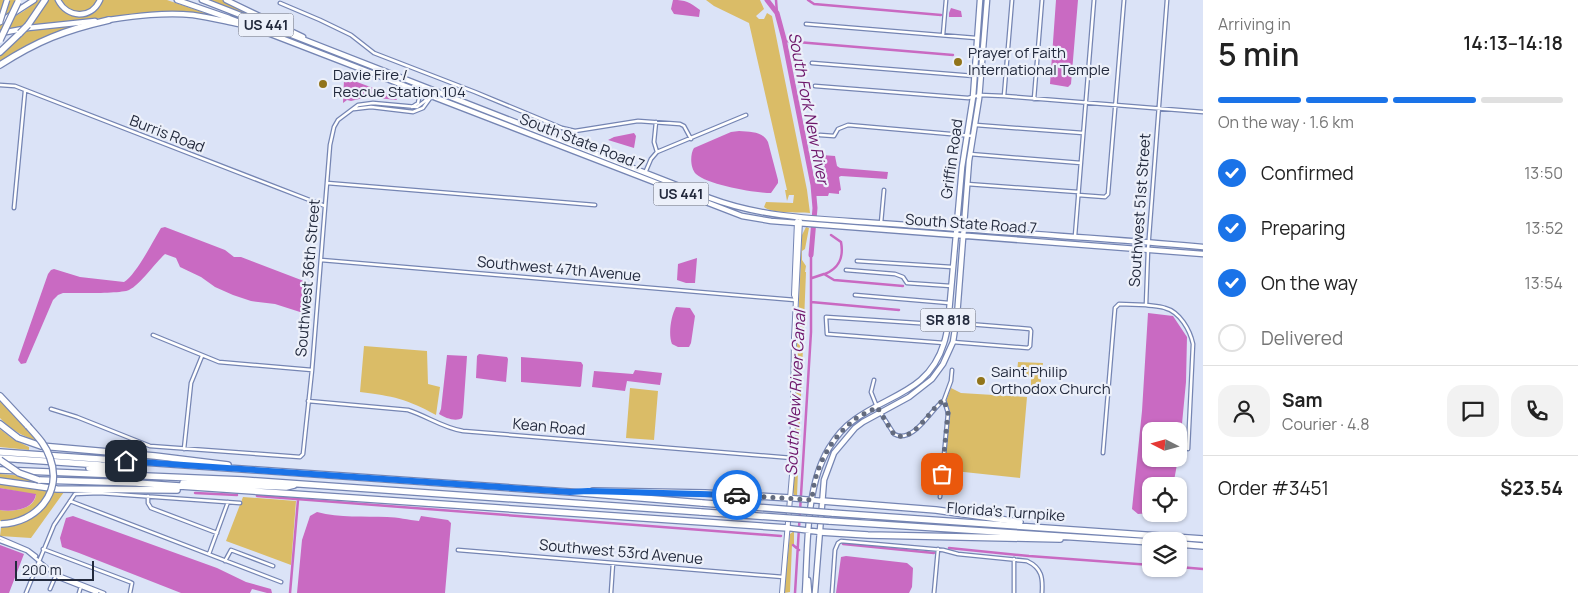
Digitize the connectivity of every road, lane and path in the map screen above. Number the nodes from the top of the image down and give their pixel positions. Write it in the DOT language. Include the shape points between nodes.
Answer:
graph roads {
  1 [pos="6,0"];
  2 [pos="34,0"];
  3 [pos="45,0"];
  4 [pos="58,0"];
  5 [pos="100,0"];
  6 [pos="177,0"];
  7 [pos="202,0"];
  8 [pos="226,0"];
  9 [pos="946,0"];
  10 [pos="980,0"];
  11 [pos="987,0"];
  12 [pos="1012,0"];
  13 [pos="1042,0"];
  14 [pos="1094,0"];
  15 [pos="1124,0"];
  16 [pos="1167,0"];
  17 [pos="18,1"];
  18 [pos="280,3"];
  19 [pos="11,16"];
  20 [pos="109,20"];
  21 [pos="0,21"];
  22 [pos="806,24"];
  23 [pos="252,27"];
  24 [pos="0,34"];
  25 [pos="943,35"];
  26 [pos="977,38"];
  27 [pos="0,40"];
  28 [pos="329,50"];
  29 [pos="0,52"];
  30 [pos="812,63"];
  31 [pos="0,66"];
  32 [pos="974,76"];
  33 [pos="0,85"];
  34 [pos="815,86"];
  35 [pos="432,90"];
  36 [pos="25,91"];
  37 [pos="417,91"];
  38 [pos="980,95"];
  39 [pos="430,96"];
  40 [pos="1004,96"];
  41 [pos="973,97"];
  42 [pos="1034,98"];
  43 [pos="1086,103"];
  44 [pos="385,105"];
  45 [pos="1116,105"];
  46 [pos="379,108"];
  47 [pos="410,108"];
  48 [pos="352,109"];
  49 [pos="1159,109"];
  50 [pos="1203,112"];
  51 [pos="746,115"];
  52 [pos="509,120"];
  53 [pos="498,122"];
  54 [pos="656,122"];
  55 [pos="976,125"];
  56 [pos="575,131"];
  57 [pos="1083,133"];
  58 [pos="820,135"];
  59 [pos="967,136"];
  60 [pos="974,136"];
  61 [pos="691,139"];
  62 [pos="572,144"];
  63 [pos="570,151"];
  64 [pos="657,152"];
  65 [pos="970,154"];
  66 [pos="1081,163"];
  67 [pos="646,173"];
  68 [pos="643,179"];
  69 [pos="326,183"];
  70 [pos="967,184"];
  71 [pos="884,190"];
  72 [pos="1078,194"];
  73 [pos="726,204"];
  74 [pos="594,205"];
  75 [pos="325,206"];
  76 [pos="713,206"];
  77 [pos="14,208"];
  78 [pos="799,216"];
  79 [pos="798,223"];
  80 [pos="881,223"];
  81 [pos="869,229"];
  82 [pos="956,229"];
  83 [pos="963,229"];
  84 [pos="955,236"];
  85 [pos="962,236"];
  86 [pos="1075,238"];
  87 [pos="1084,238"];
  88 [pos="1148,243"];
  89 [pos="1064,244"];
  90 [pos="1075,245"];
  91 [pos="1203,247"];
  92 [pos="1148,250"];
  93 [pos="1203,254"];
  94 [pos="795,259"];
  95 [pos="321,260"];
  96 [pos="857,261"];
  97 [pos="799,265"];
  98 [pos="952,267"];
  99 [pos="846,270"];
  100 [pos="951,286"];
  101 [pos="855,295"];
  102 [pos="796,300"];
  103 [pos="950,303"];
  104 [pos="1146,305"];
  105 [pos="956,323"];
  106 [pos="948,325"];
  107 [pos="153,335"];
  108 [pos="953,342"];
  109 [pos="944,343"];
  110 [pos="202,356"];
  111 [pos="312,370"];
  112 [pos="952,370"];
  113 [pos="874,380"];
  114 [pos="0,392"];
  115 [pos="0,396"];
  116 [pos="944,400"];
  117 [pos="308,401"];
  118 [pos="877,407"];
  119 [pos="51,408"];
  120 [pos="15,411"];
  121 [pos="881,413"];
  122 [pos="0,424"];
  123 [pos="1188,448"];
  124 [pos="184,449"];
  125 [pos="0,452"];
  126 [pos="1103,452"];
  127 [pos="792,458"];
  128 [pos="0,460"];
  129 [pos="162,464"];
  130 [pos="0,470"];
  131 [pos="259,470"];
  132 [pos="131,474"];
  133 [pos="0,481"];
  134 [pos="136,483"];
  135 [pos="301,484"];
  136 [pos="236,491"];
  137 [pos="570,492"];
  138 [pos="148,496"];
  139 [pos="940,496"];
  140 [pos="793,498"];
  141 [pos="810,499"];
  142 [pos="70,501"];
  143 [pos="822,501"];
  144 [pos="228,502"];
  145 [pos="240,503"];
  146 [pos="1,524"];
  147 [pos="1046,527"];
  148 [pos="791,528"];
  149 [pos="807,530"];
  150 [pos="820,532"];
  151 [pos="217,533"];
  152 [pos="1088,537"];
  153 [pos="0,539"];
  154 [pos="1203,539"];
  155 [pos="1142,541"];
  156 [pos="1187,545"];
  157 [pos="1203,546"];
  158 [pos="43,549"];
  159 [pos="938,549"];
  160 [pos="458,550"];
  161 [pos="209,554"];
  162 [pos="1014,559"];
  163 [pos="39,560"];
  164 [pos="226,561"];
  165 [pos="613,563"];
  166 [pos="273,566"];
  167 [pos="807,569"];
  168 [pos="56,575"];
  169 [pos="784,577"];
  170 [pos="281,582"];
  171 [pos="81,586"];
  172 [pos="50,589"];
  173 [pos="26,593"];
  174 [pos="79,593"];
  175 [pos="97,593"];
  176 [pos="104,593"];
  177 [pos="130,593"];
  178 [pos="611,593"];
  179 [pos="782,593"];
  180 [pos="805,593"];
  181 [pos="810,593"];
  182 [pos="815,593"];
  183 [pos="832,593"];
  184 [pos="934,593"];
  185 [pos="1014,593"];
  186 [pos="1042,593"];
  1 -- 21 [label="main road, bridge"];
  2 -- 19 [label="main road"];
  3 -- 29 [label="highway, bridge" via="28,25"];
  4 -- 5 [label="main road" via="65,10 80,15 91,11"];
  6 -- 23 [label="main road, South State Road 7 / US 441"];
  7 -- 28 [label="main road, South State Road 7 / US 441"];
  8 -- 28 [label="main road"];
  9 -- 25 [label="street"];
  10 -- 26 [label="main road, Griffin Road / SR 818"];
  11 -- 38 [label="main road, Griffin Road / SR 818"];
  12 -- 40 [label="street"];
  13 -- 42 [label="street"];
  14 -- 43 [label="street"];
  15 -- 45 [label="street"];
  16 -- 49 [label="street, Southwest 51st Street"];
  17 -- 27 [label="highway, bridge"];
  18 -- 56 [label="street" via="351,35 374,53"];
  19 -- 21 [label="highway"];
  20 -- 23 [label="main road" via="176,14"];
  20 -- 24 [label="main road"];
  20 -- 31 [label="highway" via="50,36"];
  22 -- 25 [label="street"];
  23 -- 37 [label="main road, South State Road 7 / US 441"];
  25 -- 26 [label="street"];
  26 -- 32 [label="main road, Griffin Road / SR 818"];
  28 -- 35 [label="main road, South State Road 7 / US 441"];
  30 -- 32 [label="street"];
  32 -- 41 [label="main road, Griffin Road / SR 818"];
  33 -- 36 [label="street, Burris Road"];
  34 -- 41 [label="street"];
  35 -- 39 [label="street"];
  35 -- 52 [label="main road, South State Road 7 / US 441"];
  36 -- 75 [label="street, Burris Road"];
  36 -- 77 [label="street"];
  37 -- 39 [label="main road, South State Road 7 / US 441"];
  37 -- 47 [label="street" via="418,103"];
  38 -- 40 [label="street"];
  38 -- 41 [label="street"];
  38 -- 55 [label="main road, Griffin Road / SR 818"];
  39 -- 46 [label="street" via="428,104 419,111"];
  39 -- 47 [label="street" via="420,106"];
  39 -- 53 [label="main road, South State Road 7 / US 441"];
  40 -- 42 [label="street"];
  41 -- 59 [label="main road, Griffin Road / SR 818"];
  42 -- 43 [label="street"];
  43 -- 45 [label="street"];
  43 -- 57 [label="street"];
  44 -- 46 [label="street"];
  44 -- 47 [label="street"];
  44 -- 48 [label="street" via="362,104"];
  45 -- 49 [label="street"];
  45 -- 72 [label="street" via="1109,191 1106,197"];
  46 -- 48 [label="street"];
  48 -- 69 [label="street, Southwest 36th Street" via="334,127 330,138"];
  49 -- 50 [label="street"];
  49 -- 88 [label="street, Southwest 51st Street"];
  51 -- 61 [label="street"];
  52 -- 53 [label="main road"];
  52 -- 62 [label="main road, South State Road 7 / US 441"];
  53 -- 63 [label="main road, South State Road 7 / US 441"];
  54 -- 56 [label="street" via="638,121"];
  54 -- 61 [label="street" via="680,124"];
  54 -- 64 [label="street" via="654,142"];
  55 -- 57 [label="street"];
  55 -- 60 [label="main road, Griffin Road / SR 818"];
  56 -- 62 [label="street"];
  57 -- 66 [label="street"];
  58 -- 59 [label="street" via="834,136 838,129 848,125"];
  59 -- 60 [label="street"];
  59 -- 82 [label="main road, Griffin Road / SR 818"];
  60 -- 65 [label="main road, Griffin Road / SR 818"];
  61 -- 64 [label="street"];
  62 -- 63 [label="street"];
  62 -- 67 [label="main road, South State Road 7 / US 441"];
  63 -- 68 [label="main road, South State Road 7 / US 441"];
  64 -- 67 [label="street"];
  65 -- 66 [label="street"];
  65 -- 70 [label="main road, Griffin Road / SR 818"];
  66 -- 72 [label="street"];
  67 -- 68 [label="street"];
  67 -- 73 [label="main road, South State Road 7 / US 441"];
  68 -- 76 [label="main road, South State Road 7 / US 441"];
  69 -- 74 [label="street"];
  69 -- 75 [label="street, Southwest 36th Street"];
  70 -- 72 [label="street"];
  70 -- 83 [label="main road, Griffin Road / SR 818"];
  71 -- 80 [label="street"];
  72 -- 86 [label="street"];
  73 -- 76 [label="main road"];
  73 -- 78 [label="main road, South State Road 7 / US 441"];
  75 -- 95 [label="street, Southwest 36th Street"];
  76 -- 79 [label="main road, South State Road 7 / US 441" via="752,218"];
  78 -- 79 [label="street"];
  78 -- 80 [label="main road, South State Road 7 / US 441"];
  79 -- 81 [label="main road, South State Road 7 / US 441"];
  79 -- 94 [label="street"];
  79 -- 97 [label="street"];
  80 -- 81 [label="main road"];
  80 -- 82 [label="main road, South State Road 7 / US 441"];
  81 -- 84 [label="main road, South State Road 7 / US 441"];
  82 -- 83 [label="main road, South State Road 7 / US 441"];
  82 -- 84 [label="main road, Griffin Road / SR 818"];
  83 -- 85 [label="main road, Griffin Road / SR 818"];
  83 -- 86 [label="main road, South State Road 7 / US 441"];
  84 -- 85 [label="main road, South State Road 7 / US 441"];
  84 -- 98 [label="main road, Griffin Road / SR 818"];
  85 -- 89 [label="main road, South State Road 7 / US 441"];
  85 -- 105 [label="main road, Griffin Road / SR 818"];
  86 -- 87 [label="main road, South State Road 7 / US 441"];
  86 -- 89 [label="main road"];
  87 -- 88 [label="main road, South State Road 7 / US 441"];
  87 -- 90 [label="main road"];
  88 -- 91 [label="main road, South State Road 7 / US 441"];
  88 -- 92 [label="street, Southwest 51st Street"];
  89 -- 90 [label="main road, South State Road 7 / US 441"];
  90 -- 92 [label="main road, South State Road 7 / US 441"];
  92 -- 93 [label="main road, South State Road 7 / US 441"];
  92 -- 104 [label="street, Southwest 51st Street"];
  94 -- 97 [label="street"];
  94 -- 102 [label="street"];
  95 -- 102 [label="street, Southwest 47th Avenue"];
  95 -- 111 [label="street, Southwest 36th Street"];
  96 -- 98 [label="street"];
  97 -- 102 [label="street"];
  98 -- 100 [label="main road, Griffin Road / SR 818"];
  99 -- 100 [label="street" via="895,274 907,283"];
  100 -- 103 [label="main road, Griffin Road / SR 818"];
  101 -- 103 [label="street"];
  102 -- 127 [label="street"];
  103 -- 106 [label="main road, Griffin Road / SR 818"];
  104 -- 123 [label="street" via="1172,310 1191,334"];
  104 -- 126 [label="street, Southwest 51st Street" via="1119,304 1115,308"];
  105 -- 108 [label="main road, Griffin Road / SR 818"];
  105 -- 108 [label="street" via="1030,329 1030,346"];
  106 -- 109 [label="main road, Griffin Road / SR 818"];
  106 -- 109 [label="street" via="828,316 826,325 827,334"];
  107 -- 110 [label="street"];
  108 -- 121 [label="main road, Griffin Road / SR 818" via="944,364 932,379"];
  109 -- 118 [label="main road, Griffin Road / SR 818" via="934,364 922,378"];
  110 -- 111 [label="street" via="219,362"];
  110 -- 124 [label="street" via="191,383"];
  111 -- 117 [label="street, Southwest 36th Street"];
  112 -- 116 [label="street"];
  113 -- 118 [label="street" via="871,392"];
  114 -- 120 [label="highway"];
  115 -- 120 [label="highway"];
  116 -- 121 [label="street" via="925,422 906,436 895,436"];
  116 -- 139 [label="street" via="948,413"];
  117 -- 124 [label="street, Southwest 36th Street" via="303,454 300,457"];
  117 -- 127 [label="street, Kean Road" via="408,410 463,431"];
  118 -- 121 [label="street"];
  118 -- 141 [label="main road, Griffin Road / SR 818" via="854,420 830,446 814,481"];
  119 -- 124 [label="street" via="150,446"];
  120 -- 146 [label="highway, bridge" via="49,455 52,486 43,505 32,515 18,522"];
  121 -- 143 [label="main road, Griffin Road / SR 818" via="855,428 840,444 826,472"];
  122 -- 131 [label="highway" via="18,438 41,446 193,459"];
  125 -- 129 [label="highway, Florida's Turnpike"];
  127 -- 140 [label="street"];
  128 -- 129 [label="highway" via="141,466"];
  128 -- 132 [label="highway"];
  128 -- 134 [label="highway, bridge" via="19,473 39,480"];
  129 -- 131 [label="highway, Florida's Turnpike"];
  130 -- 132 [label="highway, Florida's Turnpike"];
  131 -- 137 [label="highway, Florida's Turnpike"];
  132 -- 135 [label="highway, Florida's Turnpike"];
  133 -- 136 [label="highway" via="57,489"];
  134 -- 135 [label="highway" via="286,487"];
  134 -- 136 [label="highway"];
  135 -- 152 [label="highway, Florida's Turnpike, bridge"];
  136 -- 148 [label="highway"];
  137 -- 140 [label="highway" via="705,493"];
  137 -- 147 [label="highway, Florida's Turnpike, bridge"];
  138 -- 142 [label="street" via="75,494"];
  138 -- 144 [label="street"];
  138 -- 151 [label="street" via="151,508"];
  140 -- 141 [label="main road"];
  140 -- 148 [label="street"];
  141 -- 143 [label="main road"];
  141 -- 149 [label="main road, Griffin Road / SR 818"];
  142 -- 158 [label="street"];
  142 -- 161 [label="street"];
  143 -- 147 [label="highway" via="942,511"];
  143 -- 150 [label="main road, Griffin Road / SR 818"];
  144 -- 145 [label="street"];
  144 -- 151 [label="street"];
  147 -- 154 [label="highway, Florida's Turnpike"];
  148 -- 149 [label="main road"];
  148 -- 169 [label="street"];
  149 -- 150 [label="main road"];
  149 -- 167 [label="main road, Griffin Road / SR 818"];
  150 -- 152 [label="highway"];
  150 -- 182 [label="main road, Griffin Road / SR 818"];
  151 -- 161 [label="street"];
  152 -- 155 [label="highway, Florida's Turnpike"];
  153 -- 163 [label="street"];
  153 -- 163 [label="street" via="34,553"];
  156 -- 157 [label="highway"];
  158 -- 163 [label="street"];
  158 -- 177 [label="street" via="132,583"];
  159 -- 162 [label="street"];
  159 -- 183 [label="street" via="841,541 835,550"];
  159 -- 184 [label="street"];
  160 -- 165 [label="street, Southwest 53rd Avenue"];
  161 -- 164 [label="street"];
  162 -- 185 [label="street"];
  162 -- 186 [label="street" via="1027,561 1038,568 1042,577"];
  163 -- 168 [label="street"];
  163 -- 173 [label="street"];
  164 -- 166 [label="street" via="231,550"];
  164 -- 170 [label="street"];
  165 -- 169 [label="street, Southwest 53rd Avenue"];
  165 -- 178 [label="street"];
  167 -- 180 [label="main road, Griffin Road / SR 818"];
  167 -- 181 [label="main road"];
  168 -- 171 [label="street"];
  168 -- 172 [label="street"];
  169 -- 179 [label="street"];
  171 -- 174 [label="street"];
  171 -- 175 [label="street"];
  171 -- 176 [label="street"];
}
